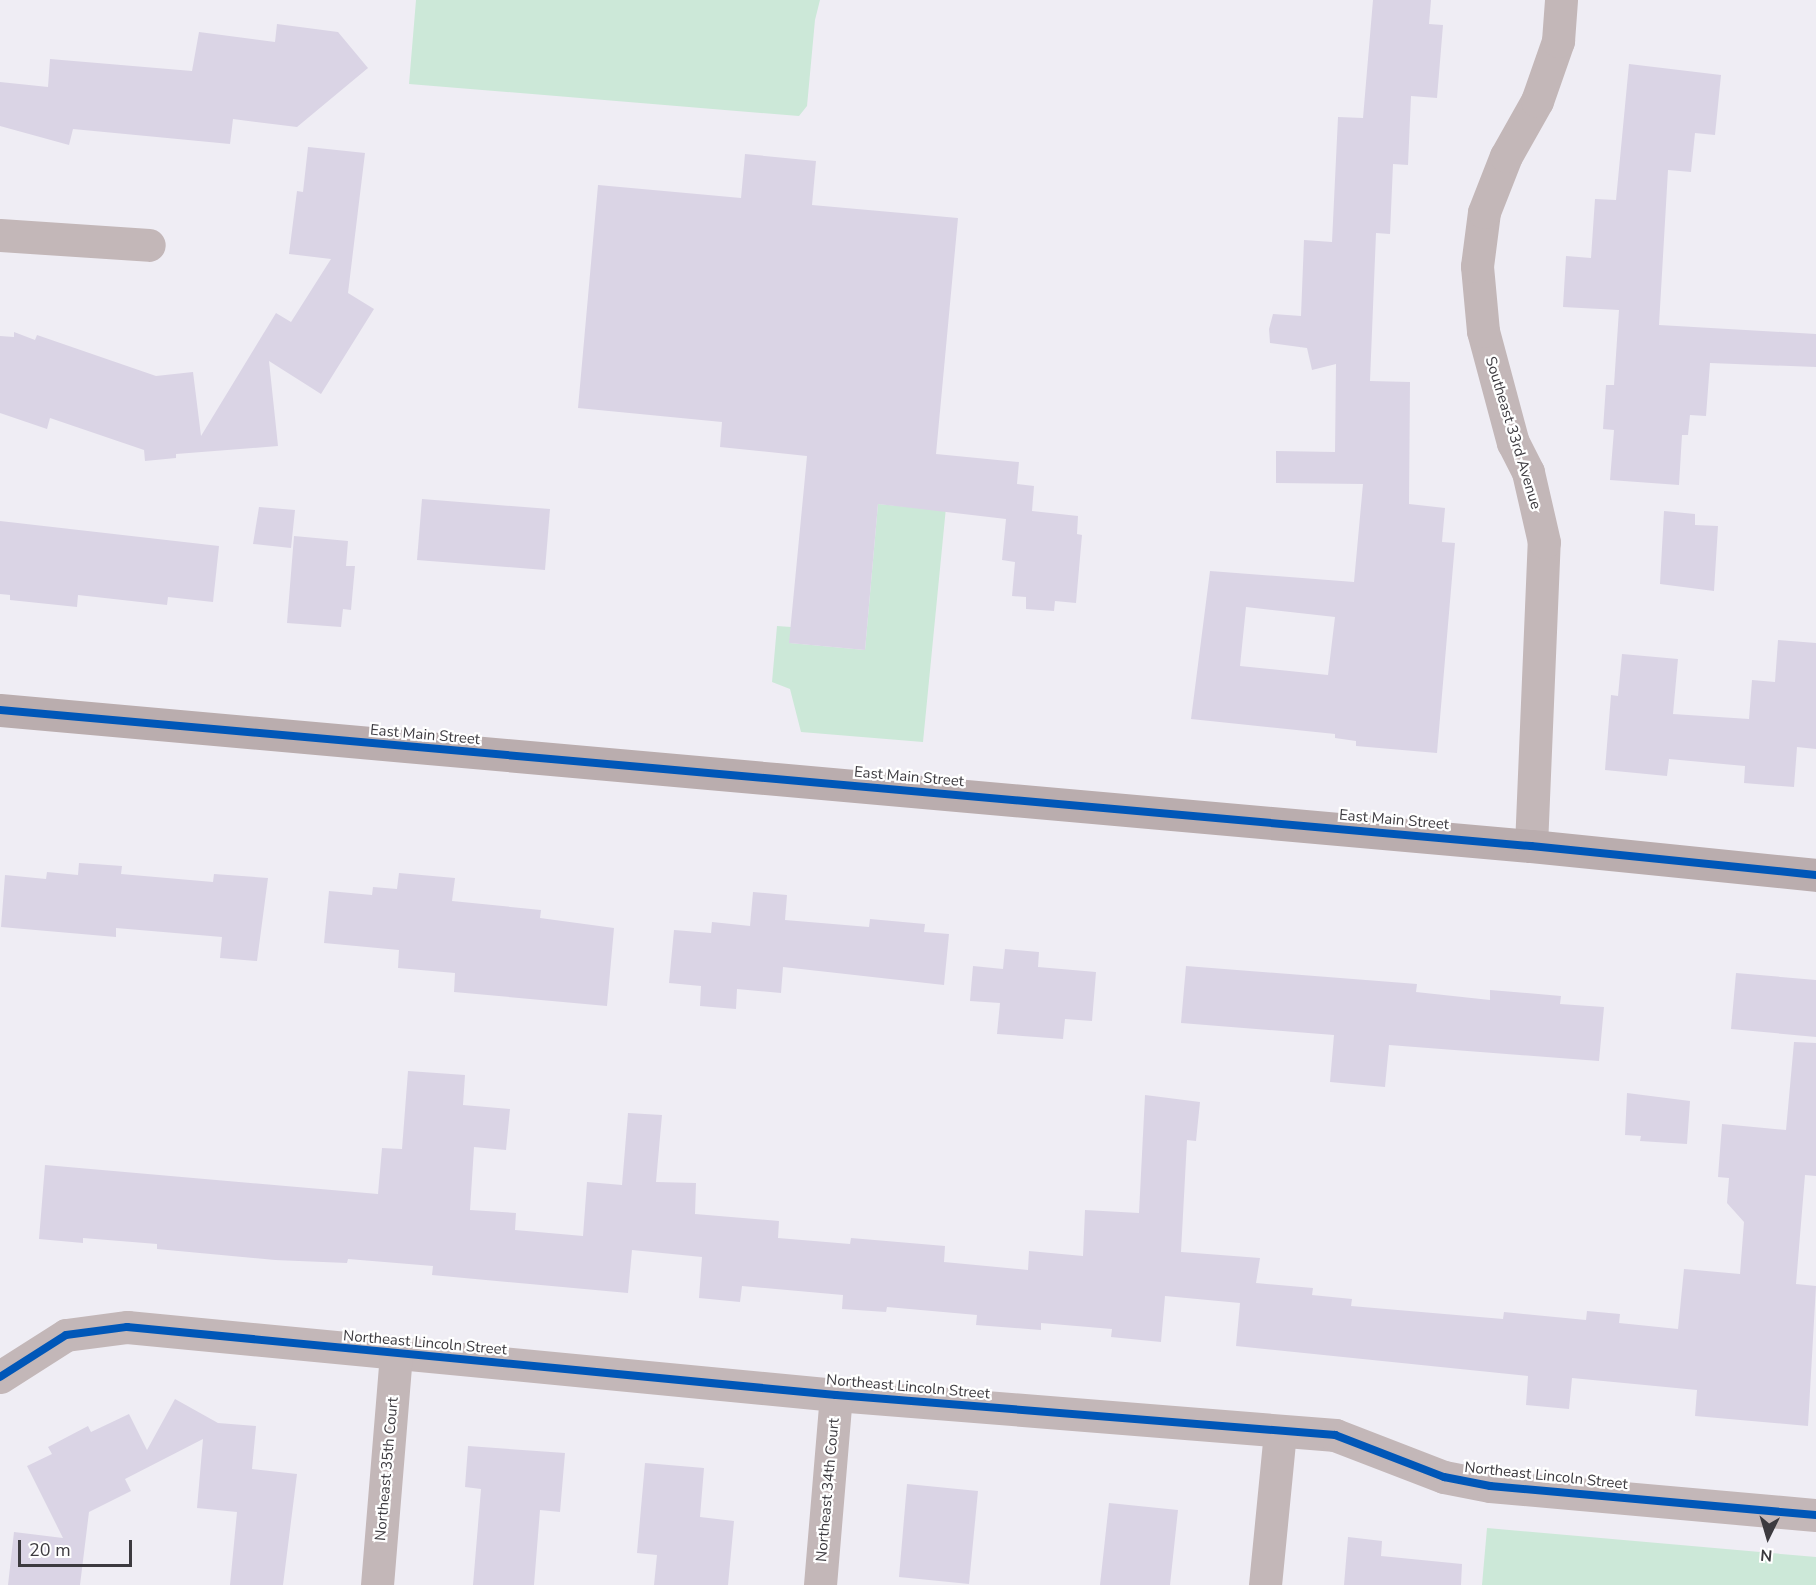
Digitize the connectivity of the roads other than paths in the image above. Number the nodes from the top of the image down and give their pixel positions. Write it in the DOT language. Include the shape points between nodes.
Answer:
graph roads {
  1 [pos="1561,0"];
  2 [pos="0,235"];
  3 [pos="149,245"];
  4 [pos="0,710"];
  5 [pos="1531,846"];
  6 [pos="1816,875"];
  7 [pos="396,1354"];
  8 [pos="1,1376"];
  9 [pos="837,1395"];
  10 [pos="1280,1432"];
  11 [pos="1816,1515"];
  12 [pos="377,1585"];
  13 [pos="820,1585"];
  14 [pos="1265,1585"];
  1 -- 5 [label="street, Southeast 33rd Avenue" via="1558,41 1537,101 1506,156 1484,212 1477,266 1486,342 1513,443 1528,472 1544,542"];
  2 -- 3 [label="street"];
  4 -- 5 [label="main road, East Main Street"];
  5 -- 6 [label="main road, East Main Street"];
  7 -- 8 [label="street, Northeast Lincoln Street" via="127,1327 66,1335"];
  7 -- 9 [label="street, Northeast Lincoln Street"];
  7 -- 12 [label="street, Northeast 35th Court"];
  9 -- 10 [label="street, Northeast Lincoln Street"];
  9 -- 13 [label="street, Northeast 34th Court"];
  10 -- 11 [label="street, Northeast Lincoln Street" via="1335,1435 1444,1477 1490,1486"];
  10 -- 14 [label="street"];
}
